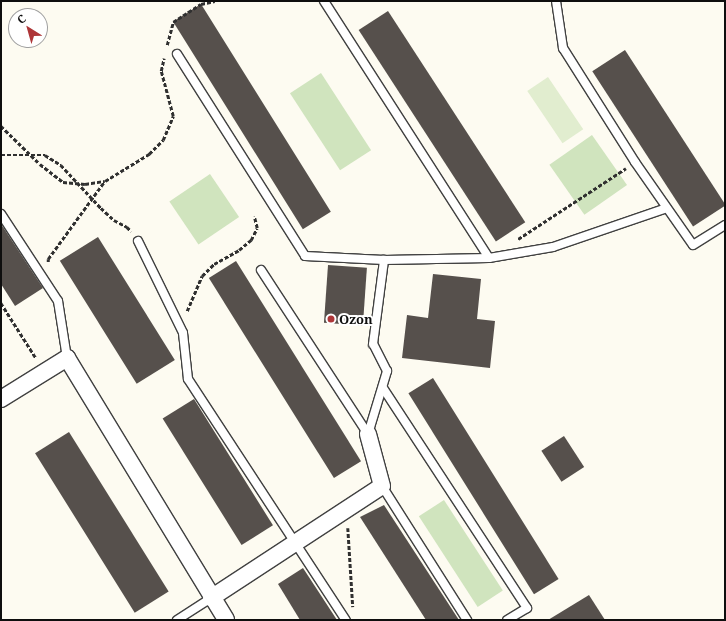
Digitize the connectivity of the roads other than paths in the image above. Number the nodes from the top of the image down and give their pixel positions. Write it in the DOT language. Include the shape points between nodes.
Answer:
graph roads {
  1 [pos="324,1"];
  2 [pos="556,1"];
  3 [pos="177,54"];
  4 [pos="667,208"];
  5 [pos="1,214"];
  6 [pos="725,225"];
  7 [pos="138,241"];
  8 [pos="489,258"];
  9 [pos="384,260"];
  10 [pos="261,270"];
  11 [pos="67,358"];
  12 [pos="384,388"];
  13 [pos="1,399"];
  14 [pos="368,434"];
  15 [pos="382,486"];
  16 [pos="294,543"];
  17 [pos="211,598"];
  18 [pos="177,620"];
  19 [pos="226,620"];
  20 [pos="346,620"];
  21 [pos="467,620"];
  22 [pos="507,620"];
  1 -- 8 [label="lane"];
  2 -- 4 [label="lane" via="563,48"];
  3 -- 9 [label="lane" via="305,256"];
  4 -- 6 [label="lane" via="693,244"];
  4 -- 8 [label="lane" via="553,247"];
  5 -- 11 [label="lane" via="58,301"];
  7 -- 16 [label="lane" via="183,332 188,379"];
  8 -- 9 [label="lane"];
  9 -- 12 [label="lane" via="373,344 387,371"];
  10 -- 14 [label="lane"];
  11 -- 13 [label="street"];
  11 -- 17 [label="street"];
  12 -- 14 [label="lane"];
  12 -- 22 [label="lane" via="527,608"];
  14 -- 15 [label="street"];
  15 -- 16 [label="street"];
  15 -- 21 [label="lane"];
  16 -- 17 [label="street"];
  16 -- 20 [label="lane"];
  17 -- 18 [label="lane"];
  17 -- 19 [label="street"];
}
